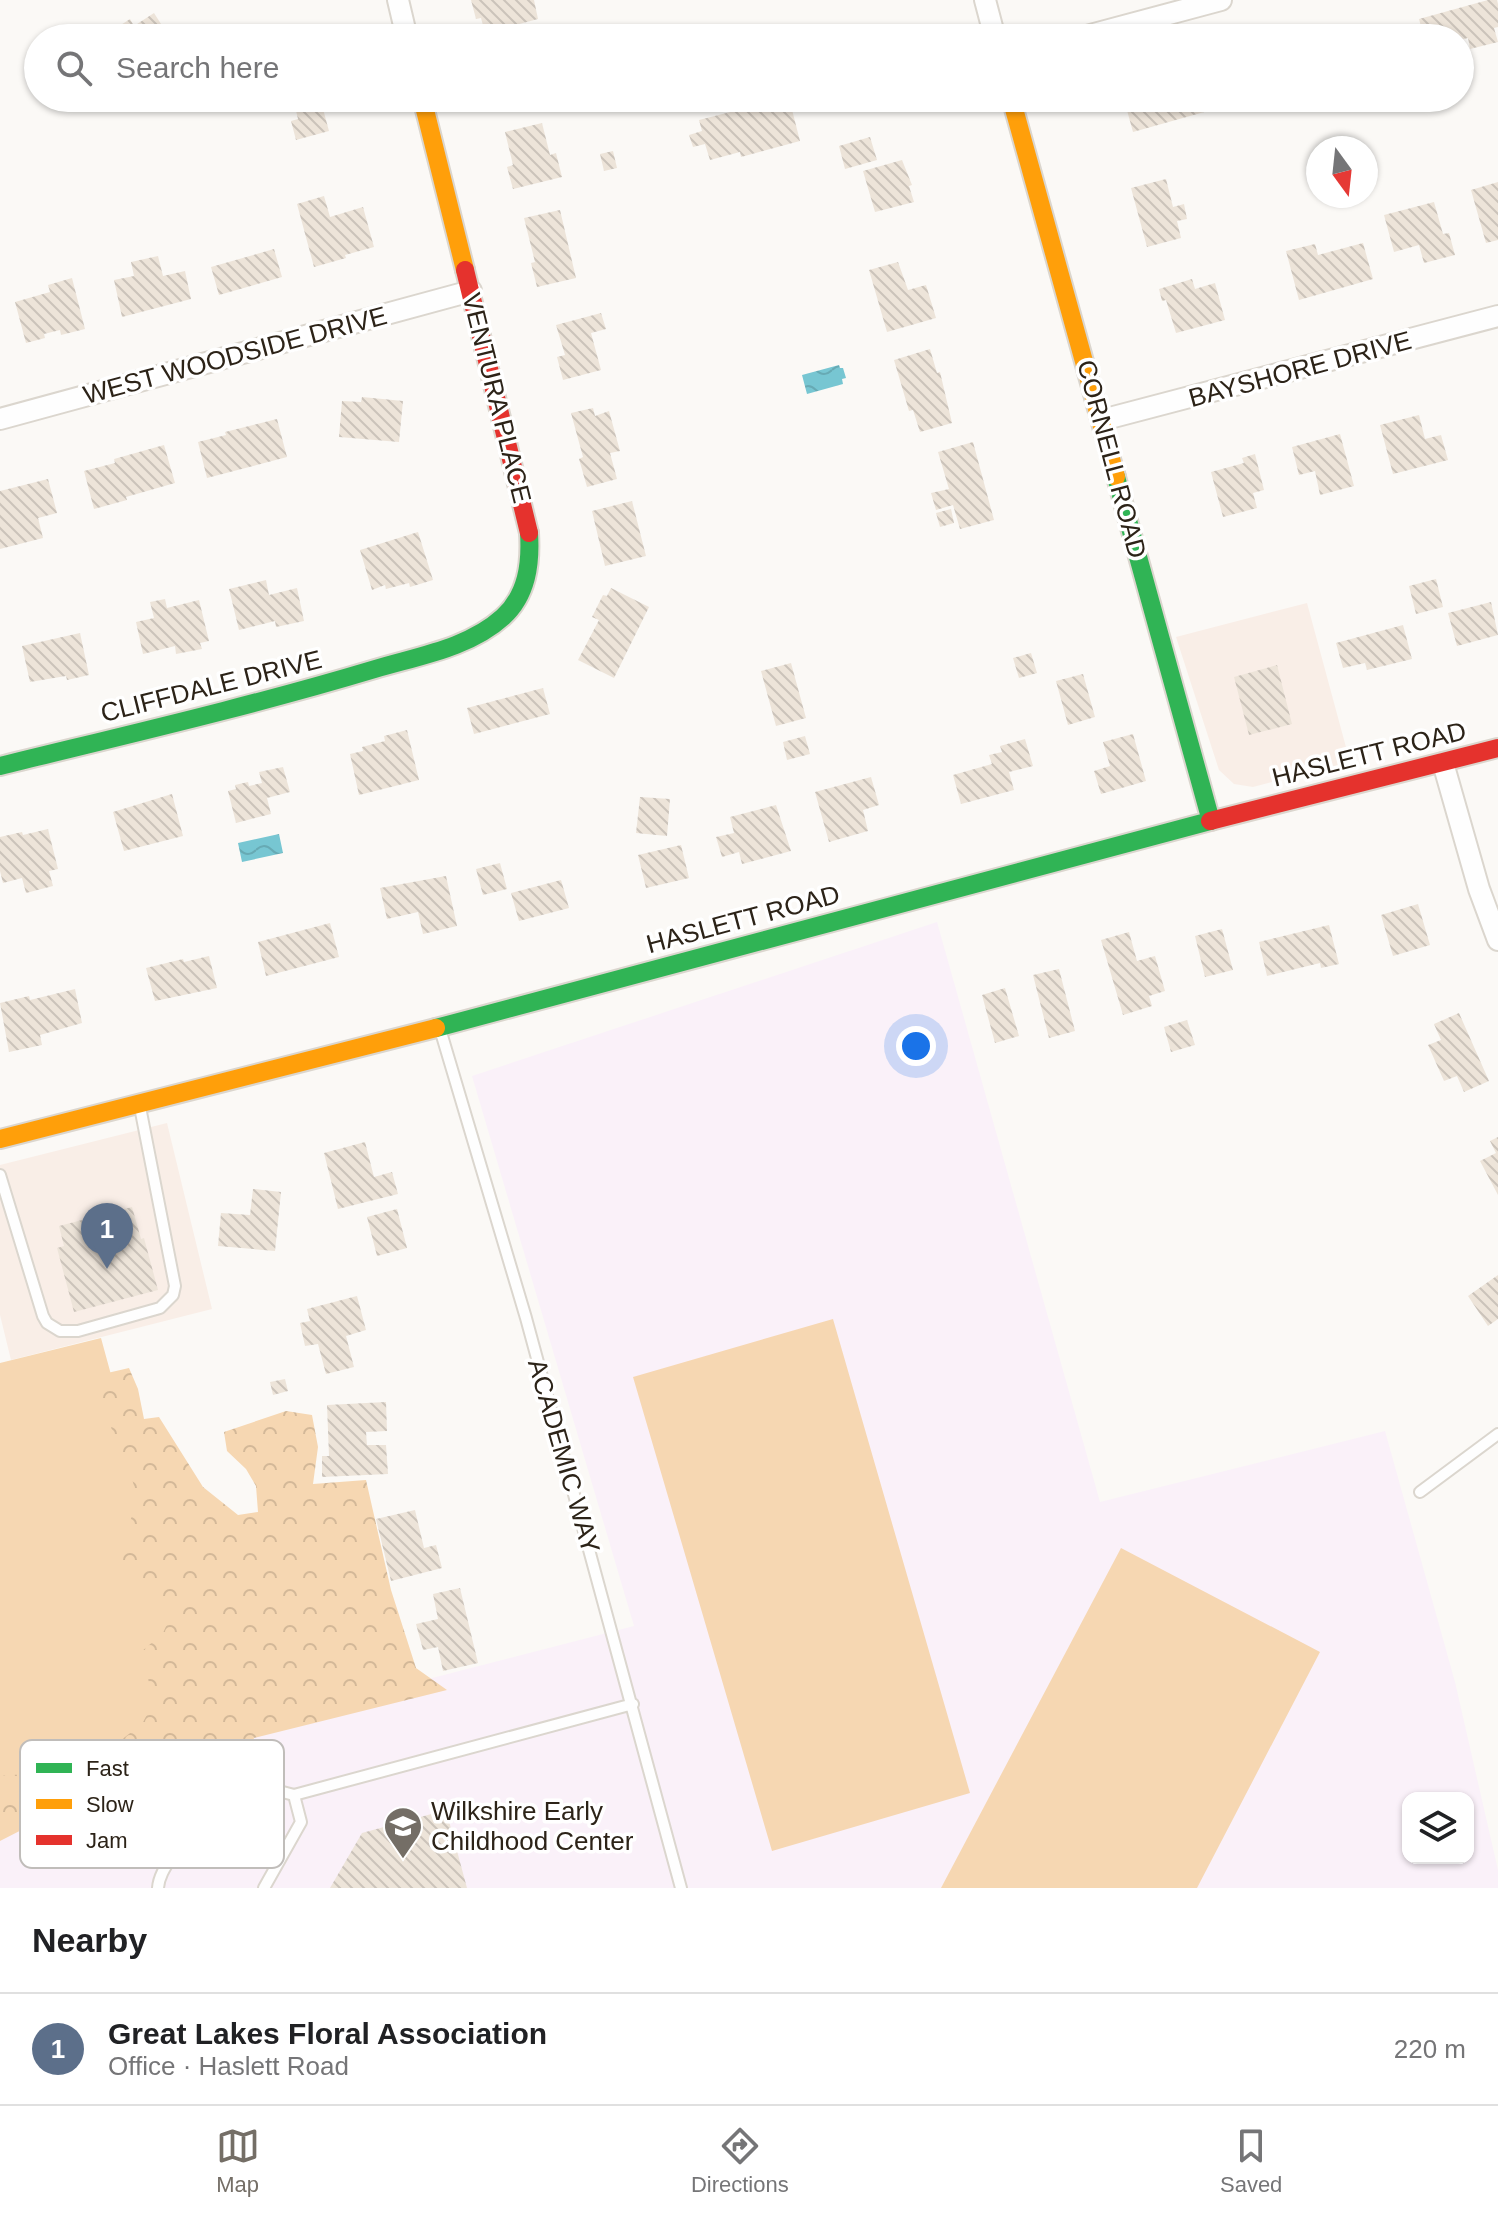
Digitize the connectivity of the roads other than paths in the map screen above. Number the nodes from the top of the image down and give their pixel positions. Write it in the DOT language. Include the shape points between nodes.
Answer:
graph roads {
  1 [pos="398,0"];
  2 [pos="985,0"];
  3 [pos="1221,0"];
  4 [pos="404,24"];
  5 [pos="991,24"];
  6 [pos="1131,24"];
  7 [pos="426,112"];
  8 [pos="1015,112"];
  9 [pos="471,291"];
  10 [pos="1498,316"];
  11 [pos="0,419"];
  12 [pos="1102,420"];
  13 [pos="432,651"];
  14 [pos="1498,748"];
  15 [pos="1443,763"];
  16 [pos="0,766"];
  17 [pos="1211,821"];
  18 [pos="1498,940"];
  19 [pos="440,1027"];
  20 [pos="139,1103"];
  21 [pos="0,1139"];
  22 [pos="0,1175"];
  23 [pos="1498,1434"];
  24 [pos="1420,1492"];
  25 [pos="633,1704"];
  26 [pos="284,1793"];
  27 [pos="294,1795"];
  28 [pos="284,1852"];
  29 [pos="165,1868"];
  30 [pos="275,1868"];
  31 [pos="158,1888"];
  32 [pos="264,1888"];
  33 [pos="681,1888"];
  1 -- 4 [label="street"];
  2 -- 5 [label="street"];
  3 -- 6 [label="street"];
  7 -- 9 [label="street, VENTURA PLACE"];
  8 -- 12 [label="street, CORNELL ROAD"];
  9 -- 11 [label="street, WEST WOODSIDE DRIVE"];
  9 -- 13 [label="street, VENTURA PLACE" via="528,522 529,572 524,589 503,618"];
  10 -- 12 [label="street, BAYSHORE DRIVE"];
  12 -- 17 [label="street, CORNELL ROAD"];
  13 -- 16 [label="street, CLIFFDALE DRIVE" via="328,684"];
  14 -- 15 [label="street, HASLETT ROAD"];
  15 -- 17 [label="street, HASLETT ROAD"];
  15 -- 18 [label="street"];
  17 -- 19 [label="street, HASLETT ROAD"];
  19 -- 20 [label="street, HASLETT ROAD"];
  19 -- 25 [label="lane, ACADEMIC WAY"];
  20 -- 21 [label="street, HASLETT ROAD"];
  20 -- 22 [label="lane" via="175,1286 160,1308 69,1332 53,1328 43,1316"];
  23 -- 24 [label="lane"];
  25 -- 27 [label="lane"];
  25 -- 33 [label="lane, ACADEMIC WAY"];
  26 -- 27 [label="lane"];
  27 -- 28 [label="lane" via="301,1822"];
  29 -- 31 [label="lane"];
  30 -- 32 [label="lane"];
}
